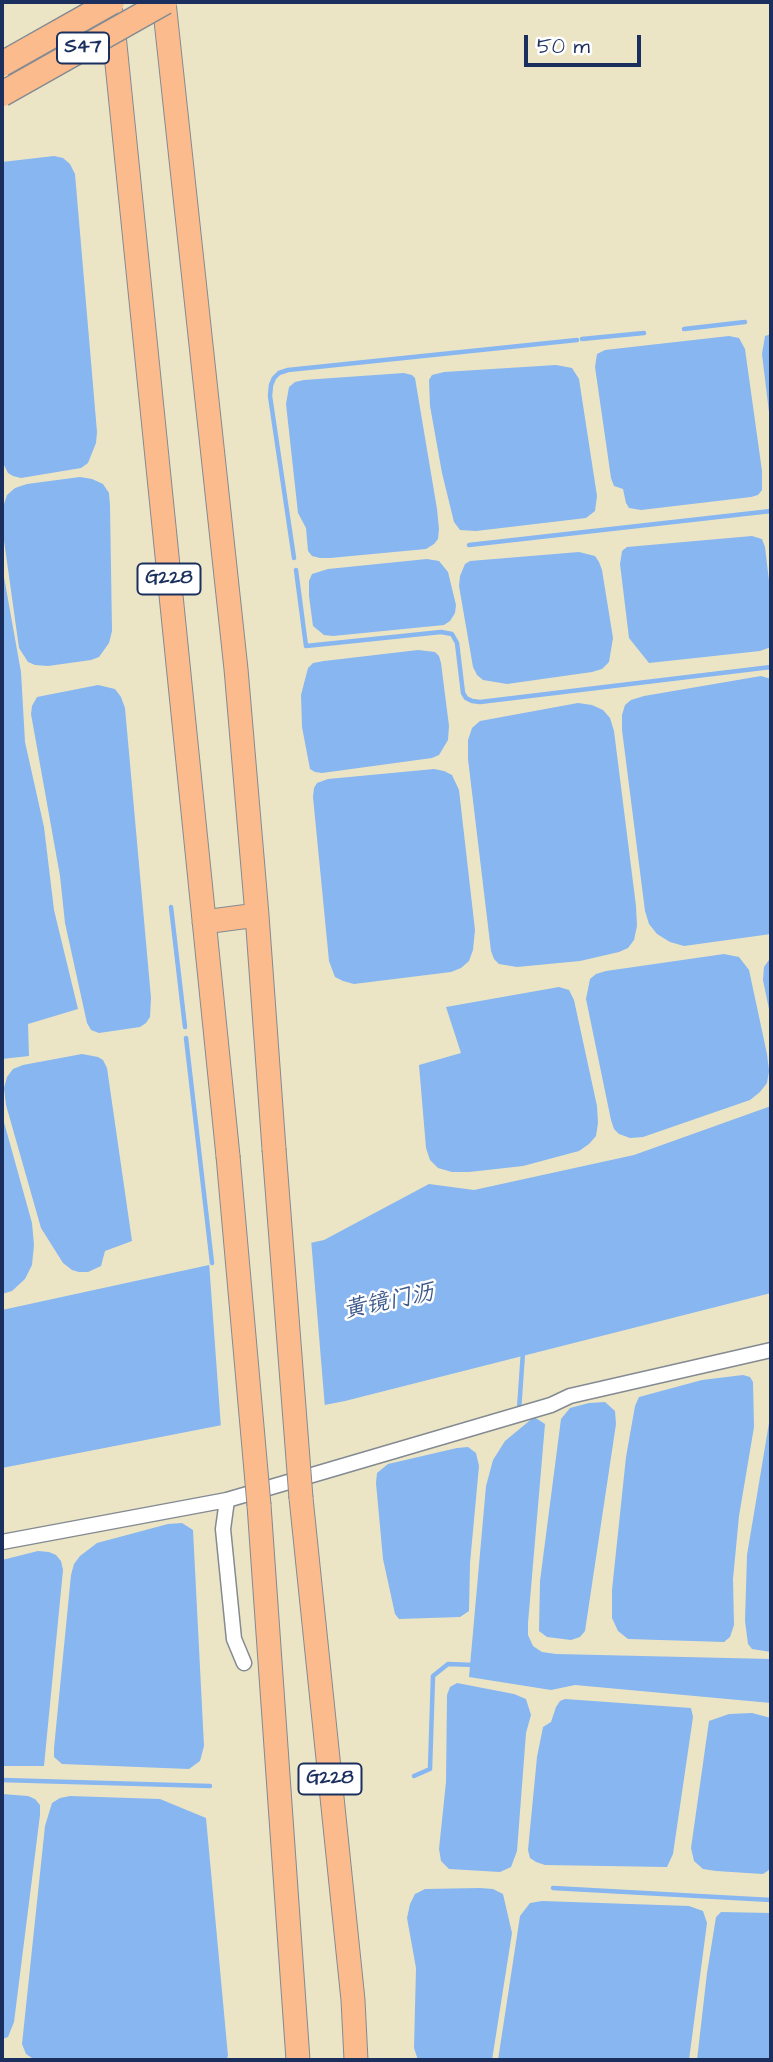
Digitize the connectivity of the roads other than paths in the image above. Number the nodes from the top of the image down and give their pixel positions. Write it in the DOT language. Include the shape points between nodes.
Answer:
graph roads {
  1 [pos="111,2"];
  2 [pos="164,2"];
  3 [pos="2,64"];
  4 [pos="2,94"];
  5 [pos="257,915"];
  6 [pos="204,922"];
  7 [pos="771,1350"];
  8 [pos="226,1500"];
  9 [pos="2,1542"];
  10 [pos="244,1663"];
  11 [pos="298,2060"];
  12 [pos="356,2060"];
  1 -- 3 [label="highway, S47, bridge"];
  1 -- 6 [label="highway, G228"];
  2 -- 4 [label="highway, S47, bridge"];
  2 -- 5 [label="highway, G228" via="236,669"];
  5 -- 6 [label="highway"];
  5 -- 12 [label="highway, G228, bridge" via="301,1498"];
  6 -- 11 [label="highway, G228, bridge" via="259,1505"];
  7 -- 8 [label="street" via="569,1396 499,1421"];
  8 -- 9 [label="street"];
  8 -- 10 [label="street" via="223,1529 234,1639"];
}
